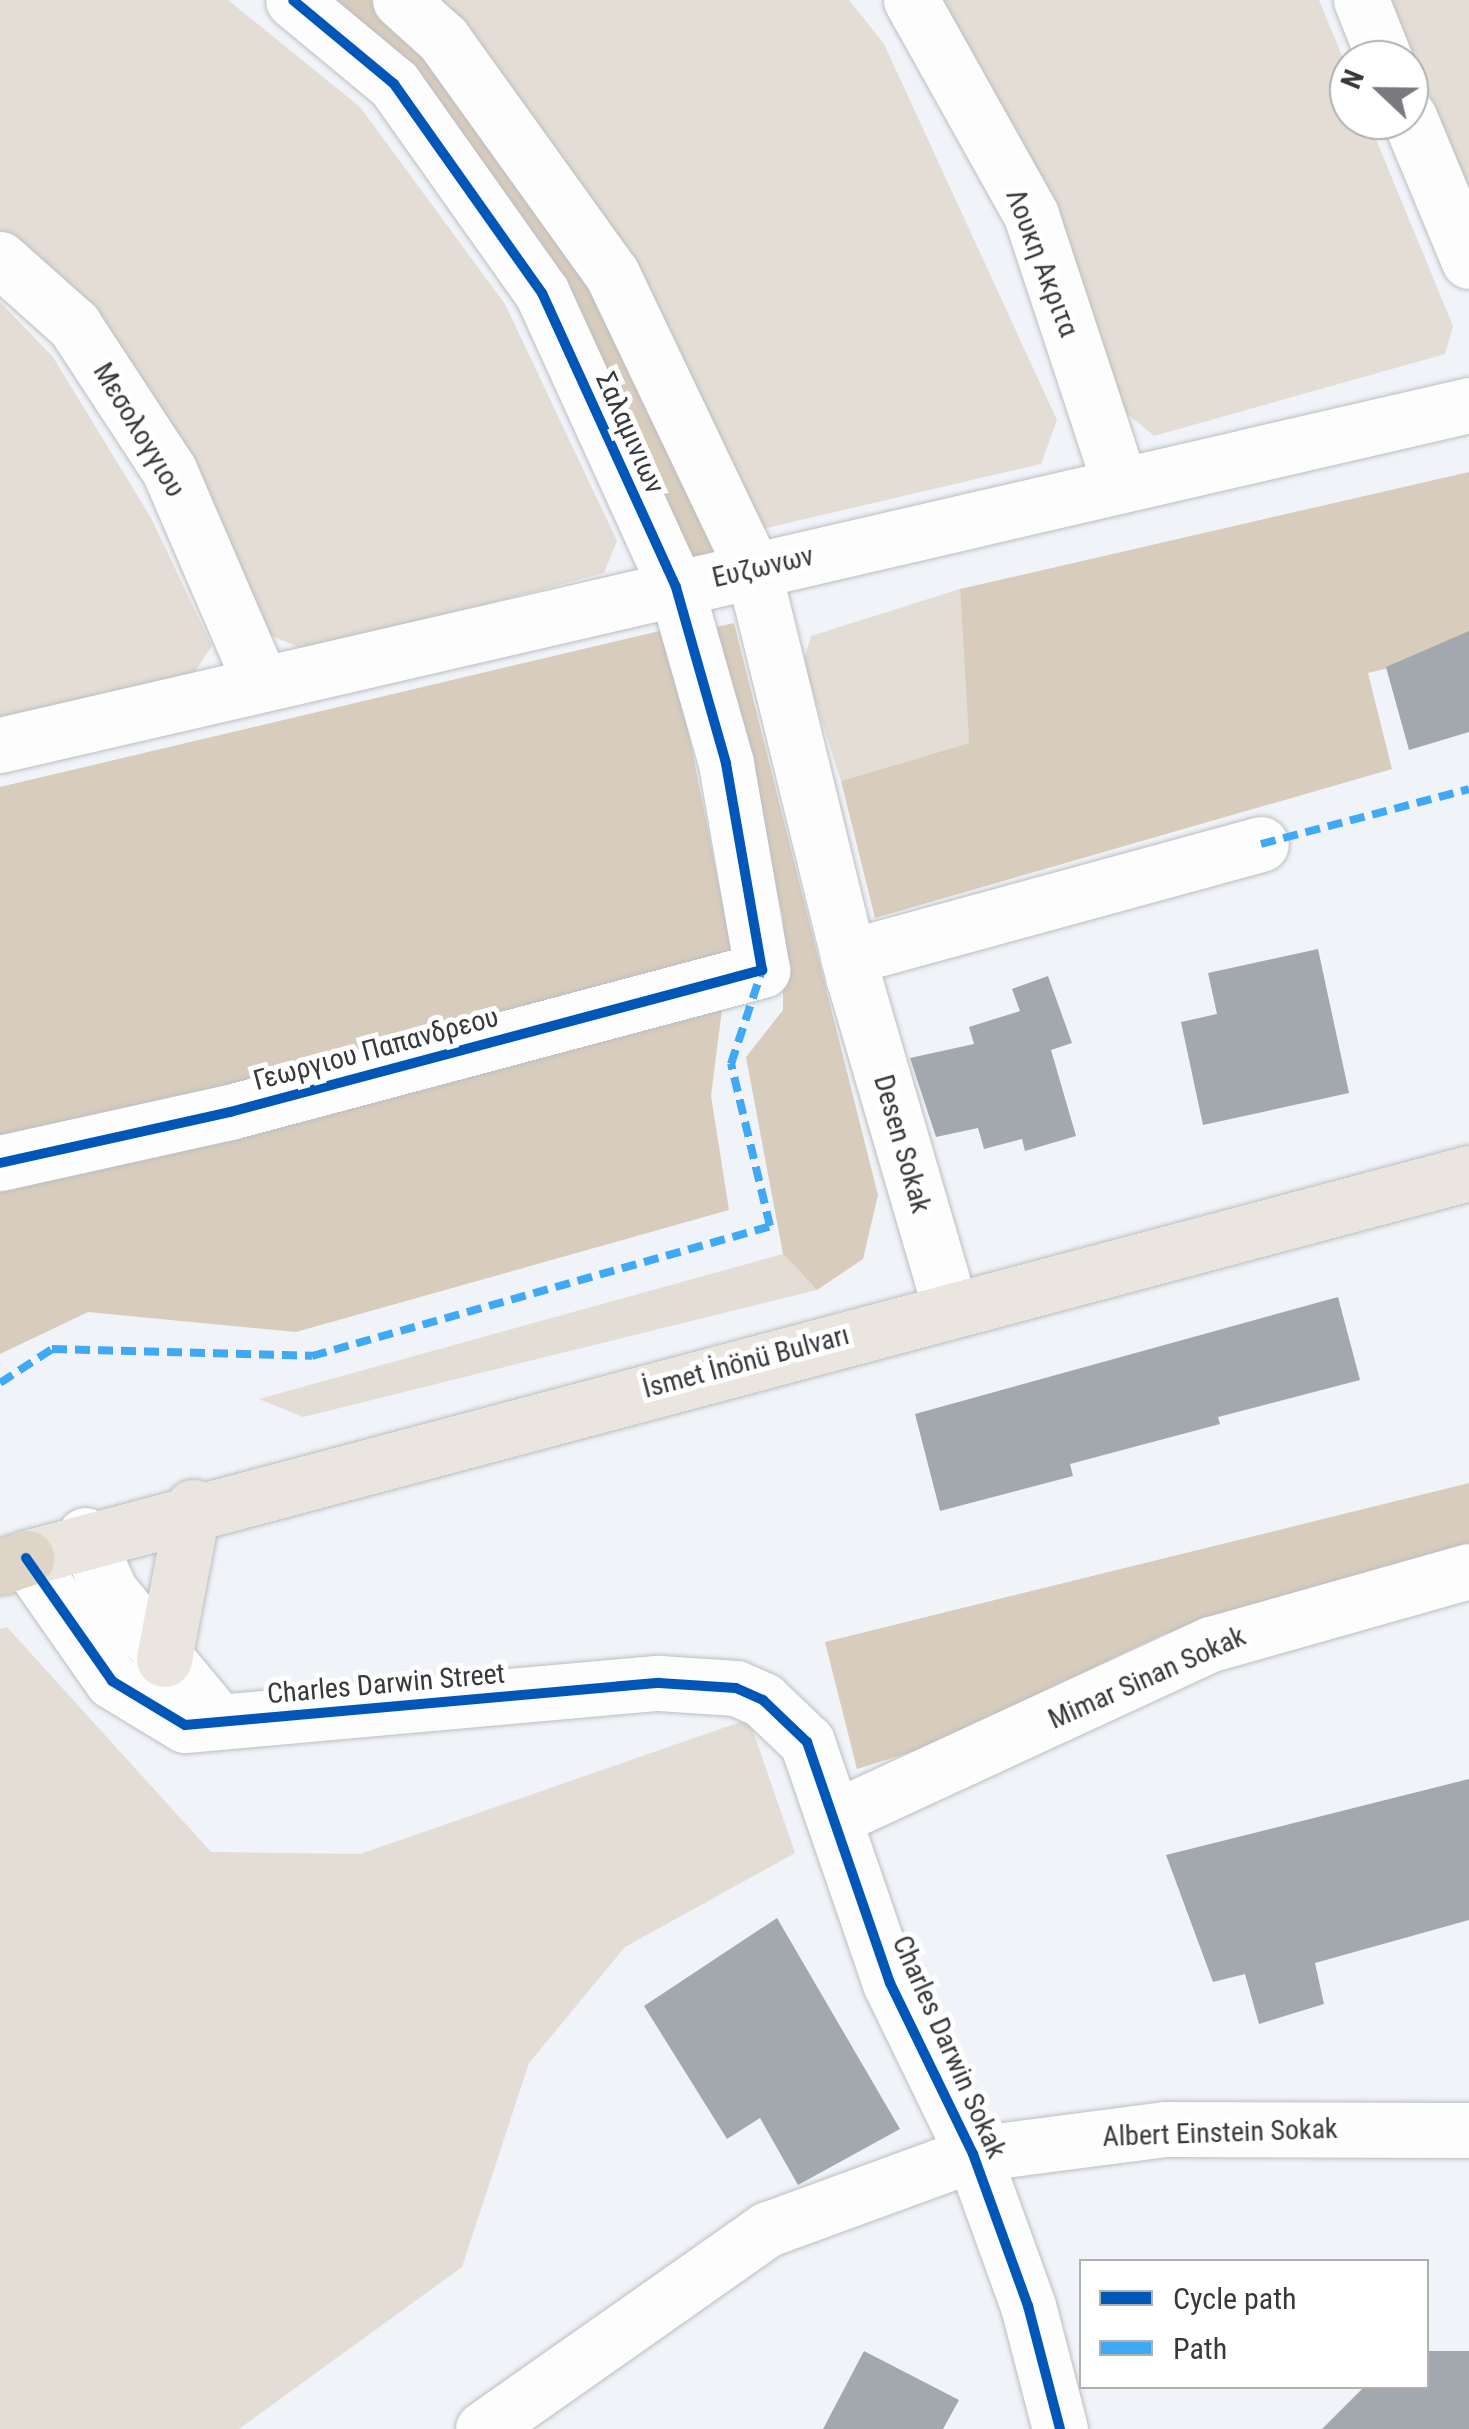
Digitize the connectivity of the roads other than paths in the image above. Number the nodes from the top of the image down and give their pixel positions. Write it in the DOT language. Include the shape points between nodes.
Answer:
graph roads {
  1 [pos="292,0"];
  2 [pos="400,0"];
  3 [pos="911,0"];
  4 [pos="1360,0"];
  5 [pos="1377,40"];
  6 [pos="1419,140"];
  7 [pos="0,259"];
  8 [pos="1469,261"];
  9 [pos="1469,405"];
  10 [pos="1120,484"];
  11 [pos="754,569"];
  12 [pos="676,588"];
  13 [pos="261,684"];
  14 [pos="0,745"];
  15 [pos="1261,844"];
  16 [pos="851,968"];
  17 [pos="762,970"];
  18 [pos="0,1163"];
  19 [pos="1469,1173"];
  20 [pos="950,1308"];
  21 [pos="192,1507"];
  22 [pos="84,1535"];
  23 [pos="9,1562"];
  24 [pos="1469,1570"];
  25 [pos="164,1660"];
  26 [pos="218,1721"];
  27 [pos="807,1742"];
  28 [pos="836,1817"];
  29 [pos="1469,2130"];
  30 [pos="973,2154"];
  31 [pos="483,2429"];
  32 [pos="1060,2429"];
  1 -- 12 [label="street, Σαλαμινιων" via="394,84 542,293"];
  2 -- 11 [label="street, Σαλαμινιων" via="443,39 612,274"];
  3 -- 10 [label="street, Λουκη Ακριτα" via="1030,215"];
  4 -- 5 [label="street"];
  6 -- 8 [label="street"];
  7 -- 13 [label="street, Μεσολογγιου" via="74,325 169,470"];
  9 -- 10 [label="street, Ευζωνων"];
  10 -- 11 [label="street, Ευζωνων"];
  11 -- 12 [label="street, Ευζωνων"];
  11 -- 16 [label="street, Σαλαμινιων"];
  12 -- 13 [label="street, Ευζωνων"];
  12 -- 17 [label="street, Σαλαμινιων" via="726,763"];
  13 -- 14 [label="street, Ευζωνων"];
  15 -- 16 [label="street"];
  16 -- 20 [label="street, Desen Sokak"];
  17 -- 18 [label="street, Γεωργιου Παπανδρεου"];
  19 -- 20 [label="main road, İsmet İnönü Bulvarı"];
  20 -- 21 [label="main road, İsmet İnönü Bulvarı"];
  21 -- 22 [label="main road, İsmet İnönü Bulvarı"];
  21 -- 25 [label="main road"];
  22 -- 23 [label="main road, İsmet İnönü Bulvarı"];
  22 -- 25 [label="street" via="110,1591"];
  23 -- 26 [label="street, Charles Darwin Street" via="112,1681 185,1725"];
  24 -- 28 [label="street, Mimar Sinan Sokak" via="1212,1644"];
  25 -- 26 [label="street"];
  26 -- 27 [label="street, Charles Darwin Street" via="660,1683 736,1688"];
  27 -- 28 [label="street, Charles Darwin Sokak"];
  28 -- 30 [label="street, Charles Darwin Sokak" via="890,1983"];
  29 -- 30 [label="street, Albert Einstein Sokak" via="1165,2129"];
  30 -- 31 [label="street, Albert Einstein Sokak" via="768,2229"];
  30 -- 32 [label="street, Charles Darwin Sokak" via="1028,2306"];
}
